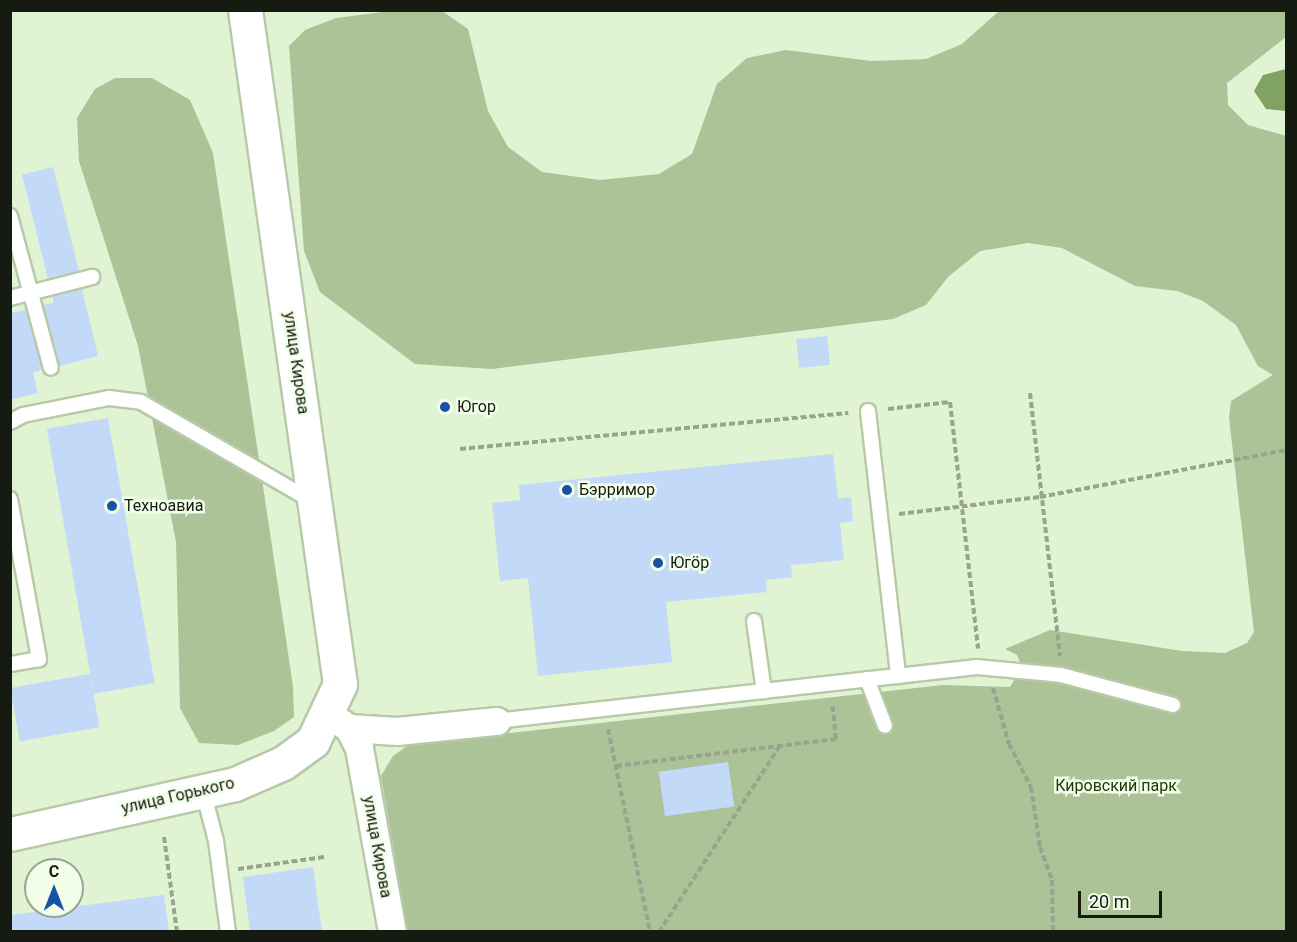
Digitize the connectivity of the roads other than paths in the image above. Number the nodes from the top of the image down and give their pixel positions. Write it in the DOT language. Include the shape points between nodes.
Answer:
graph roads {
  1 [pos="245,10"];
  2 [pos="10,216"];
  3 [pos="92,277"];
  4 [pos="31,293"];
  5 [pos="10,298"];
  6 [pos="51,369"];
  7 [pos="868,411"];
  8 [pos="10,422"];
  9 [pos="10,499"];
  10 [pos="316,503"];
  11 [pos="754,621"];
  12 [pos="10,664"];
  13 [pos="898,676"];
  14 [pos="867,680"];
  15 [pos="764,691"];
  16 [pos="1173,705"];
  17 [pos="339,721"];
  18 [pos="496,721"];
  19 [pos="885,726"];
  20 [pos="203,791"];
  21 [pos="10,834"];
  22 [pos="228,932"];
  23 [pos="392,932"];
  1 -- 10 [label="street, улица Кирова"];
  2 -- 4 [label="lane"];
  3 -- 4 [label="lane"];
  4 -- 5 [label="lane"];
  4 -- 6 [label="lane"];
  7 -- 13 [label="lane"];
  8 -- 10 [label="lane" via="23,415 109,398 141,402"];
  9 -- 12 [label="lane" via="39,659"];
  10 -- 17 [label="street, улица Кирова" via="340,665"];
  11 -- 15 [label="lane"];
  13 -- 14 [label="lane"];
  13 -- 16 [label="lane" via="977,667 1061,675"];
  14 -- 15 [label="lane"];
  14 -- 19 [label="lane"];
  15 -- 18 [label="lane"];
  17 -- 18 [label="street" via="397,731"];
  17 -- 20 [label="street, улица Горького" via="283,763 236,784"];
  17 -- 23 [label="street, улица Кирова" via="359,747"];
  20 -- 21 [label="street, улица Горького"];
  20 -- 22 [label="lane"];
}
